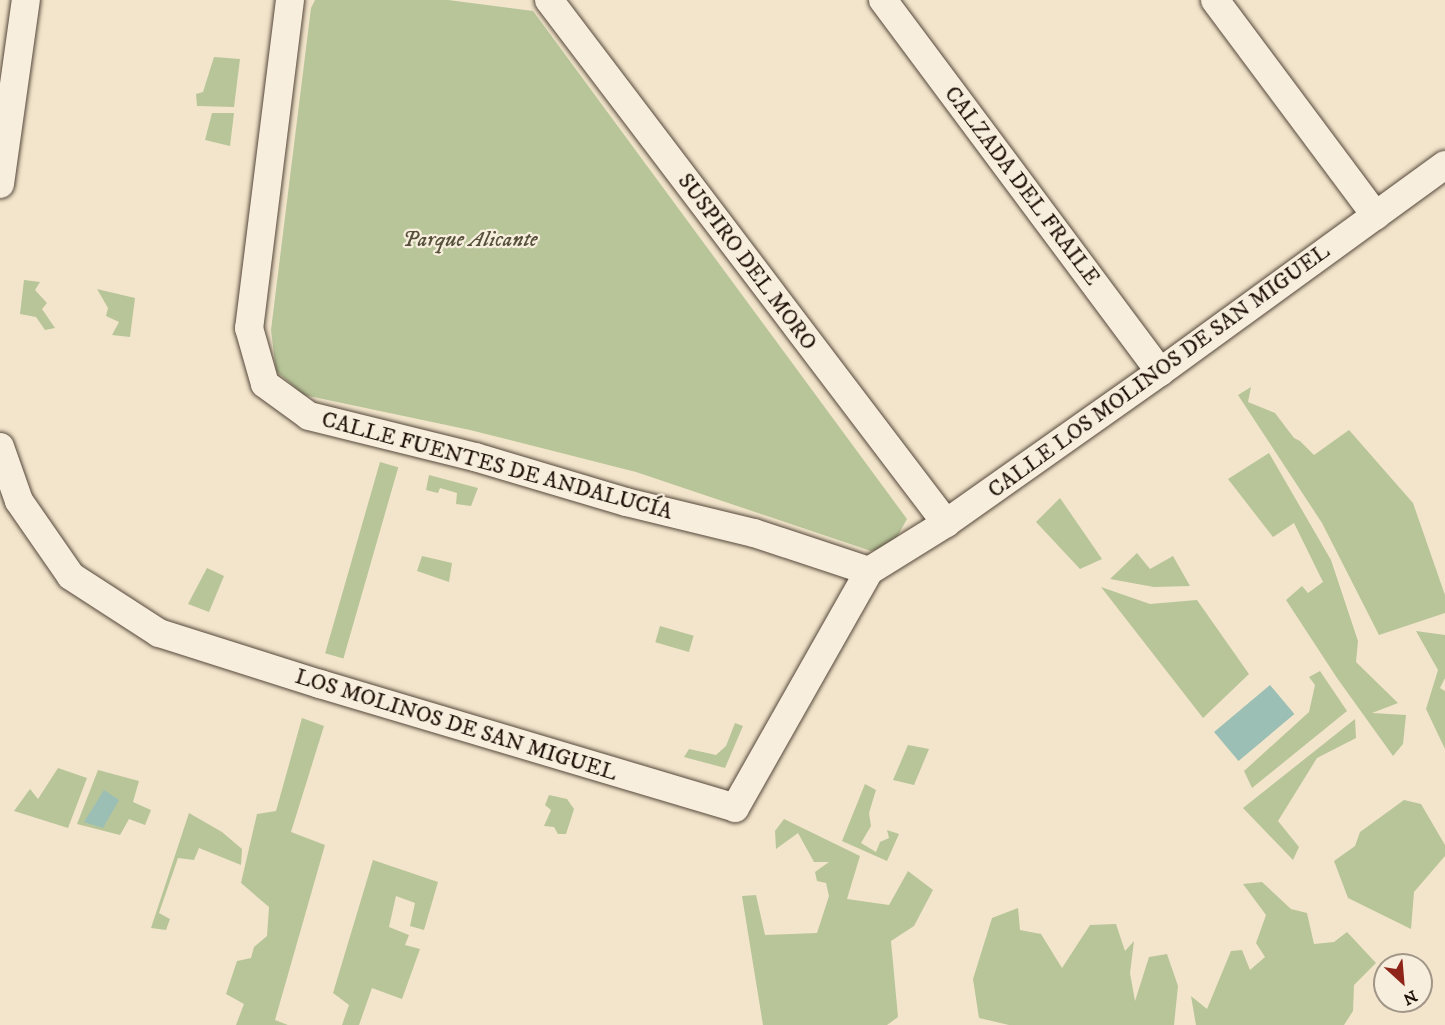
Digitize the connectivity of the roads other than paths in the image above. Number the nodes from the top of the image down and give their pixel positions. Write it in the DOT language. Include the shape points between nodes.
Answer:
graph roads {
  1 [pos="26,0"];
  2 [pos="290,0"];
  3 [pos="549,0"];
  4 [pos="883,0"];
  5 [pos="1215,0"];
  6 [pos="1445,165"];
  7 [pos="0,184"];
  8 [pos="1376,216"];
  9 [pos="1160,372"];
  10 [pos="0,447"];
  11 [pos="945,523"];
  12 [pos="869,571"];
  1 -- 7 [label="street"];
  2 -- 12 [label="street, CALLE FUENTES DE ANDALUCÍA" via="249,328 265,384 309,416 754,533"];
  3 -- 11 [label="street, SUSPIRO DEL MORO"];
  4 -- 9 [label="street, CALZADA DEL FRAILE"];
  5 -- 8 [label="street"];
  6 -- 8 [label="street, CALLE LOS MOLINOS DE SAN MIGUEL"];
  8 -- 9 [label="street, CALLE LOS MOLINOS DE SAN MIGUEL"];
  9 -- 11 [label="street, CALLE LOS MOLINOS DE SAN MIGUEL"];
  10 -- 12 [label="street, LOS MOLINOS DE SAN MIGUEL" via="19,501 71,576 159,633 735,808"];
  11 -- 12 [label="street, CALLE LOS MOLINOS DE SAN MIGUEL"];
}
